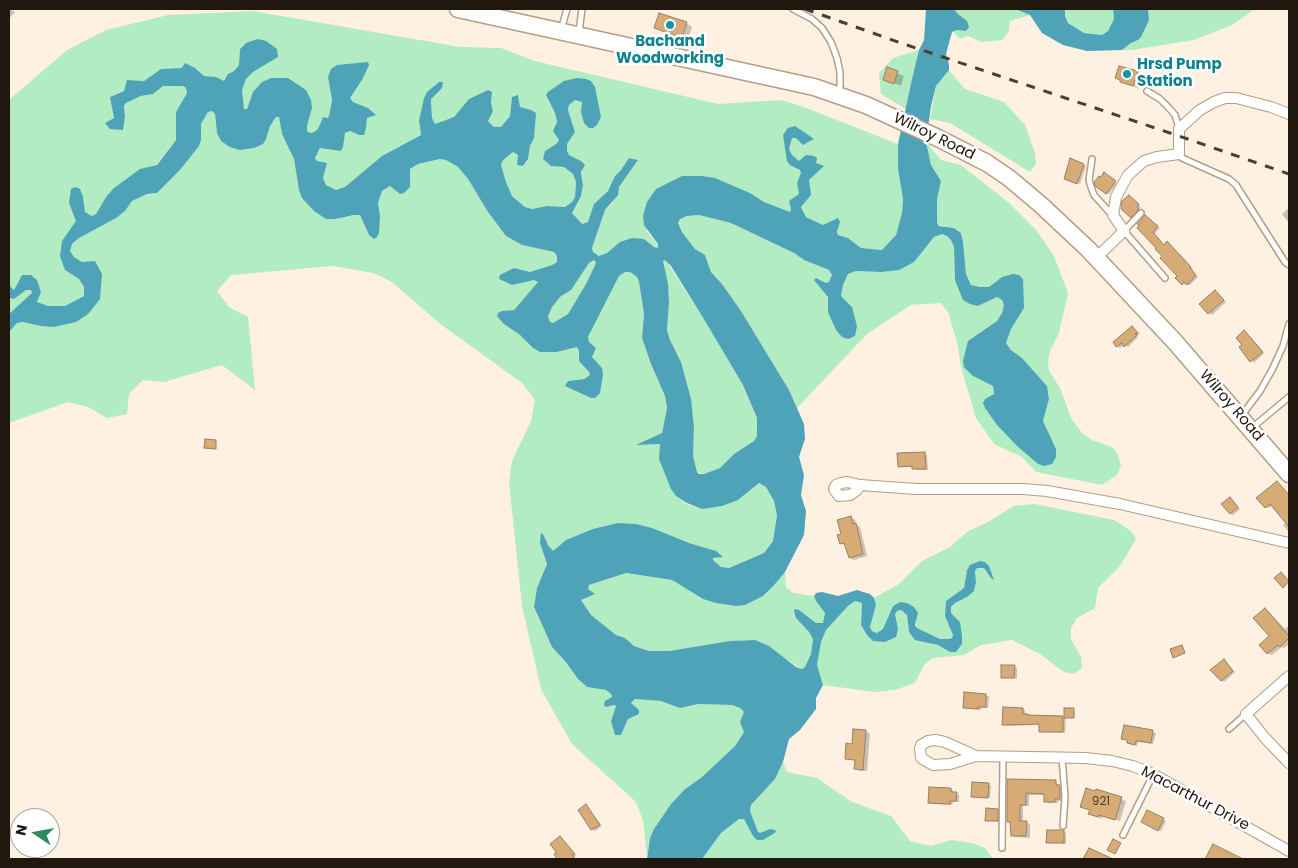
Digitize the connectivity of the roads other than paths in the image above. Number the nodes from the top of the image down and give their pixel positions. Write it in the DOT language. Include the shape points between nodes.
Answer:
graph roads {
  1 [pos="458,9"];
  2 [pos="567,9"];
  3 [pos="582,9"];
  4 [pos="793,9"];
  5 [pos="561,32"];
  6 [pos="579,35"];
  7 [pos="1147,91"];
  8 [pos="840,95"];
  9 [pos="1289,114"];
  10 [pos="1179,129"];
  11 [pos="1179,154"];
  12 [pos="1092,159"];
  13 [pos="1141,213"];
  14 [pos="1113,215"];
  15 [pos="1124,231"];
  16 [pos="1096,258"];
  17 [pos="1289,266"];
  18 [pos="1165,278"];
  19 [pos="1289,324"];
  20 [pos="1289,397"];
  21 [pos="1240,417"];
  22 [pos="1251,429"];
  23 [pos="1289,474"];
  24 [pos="860,485"];
  25 [pos="1289,543"];
  26 [pos="1289,676"];
  27 [pos="1246,714"];
  28 [pos="1229,729"];
  29 [pos="976,756"];
  30 [pos="1003,756"];
  31 [pos="1062,757"];
  32 [pos="1289,763"];
  33 [pos="1154,774"];
  34 [pos="1063,826"];
  35 [pos="1123,836"];
  36 [pos="1002,848"];
  37 [pos="1289,851"];
  1 -- 5 [label="main road, Wilroy Road" via="511,17"];
  2 -- 5 [label="lane"];
  3 -- 6 [label="lane"];
  4 -- 8 [label="lane" via="812,19 831,42 840,72"];
  5 -- 6 [label="main road, Wilroy Road"];
  6 -- 8 [label="main road, Wilroy Road"];
  7 -- 10 [label="lane" via="1175,115"];
  8 -- 16 [label="main road, Wilroy Road" via="987,163 1041,205"];
  9 -- 10 [label="street" via="1248,100 1225,98 1200,110"];
  10 -- 11 [label="street"];
  11 -- 14 [label="street" via="1157,157 1136,166 1120,186"];
  11 -- 17 [label="lane" via="1229,178 1236,185"];
  12 -- 14 [label="lane" via="1089,180 1094,195"];
  13 -- 15 [label="lane"];
  14 -- 15 [label="street"];
  15 -- 16 [label="street"];
  15 -- 18 [label="lane"];
  16 -- 21 [label="main road, Wilroy Road"];
  19 -- 21 [label="lane" via="1272,370"];
  20 -- 22 [label="lane"];
  21 -- 22 [label="main road, Wilroy Road"];
  22 -- 23 [label="main road, Wilroy Road"];
  24 -- 25 [label="street" via="916,489 1047,490"];
  26 -- 27 [label="street"];
  27 -- 28 [label="lane"];
  27 -- 32 [label="street"];
  29 -- 29 [label="street, Macarthur Drive" via="935,740 921,745 920,749 921,758 933,765 950,764"];
  29 -- 30 [label="street, Macarthur Drive"];
  30 -- 31 [label="street, Macarthur Drive"];
  30 -- 36 [label="lane"];
  31 -- 33 [label="street, Macarthur Drive" via="1112,761"];
  31 -- 34 [label="lane"];
  33 -- 35 [label="lane"];
  33 -- 37 [label="street, Macarthur Drive"];
}
